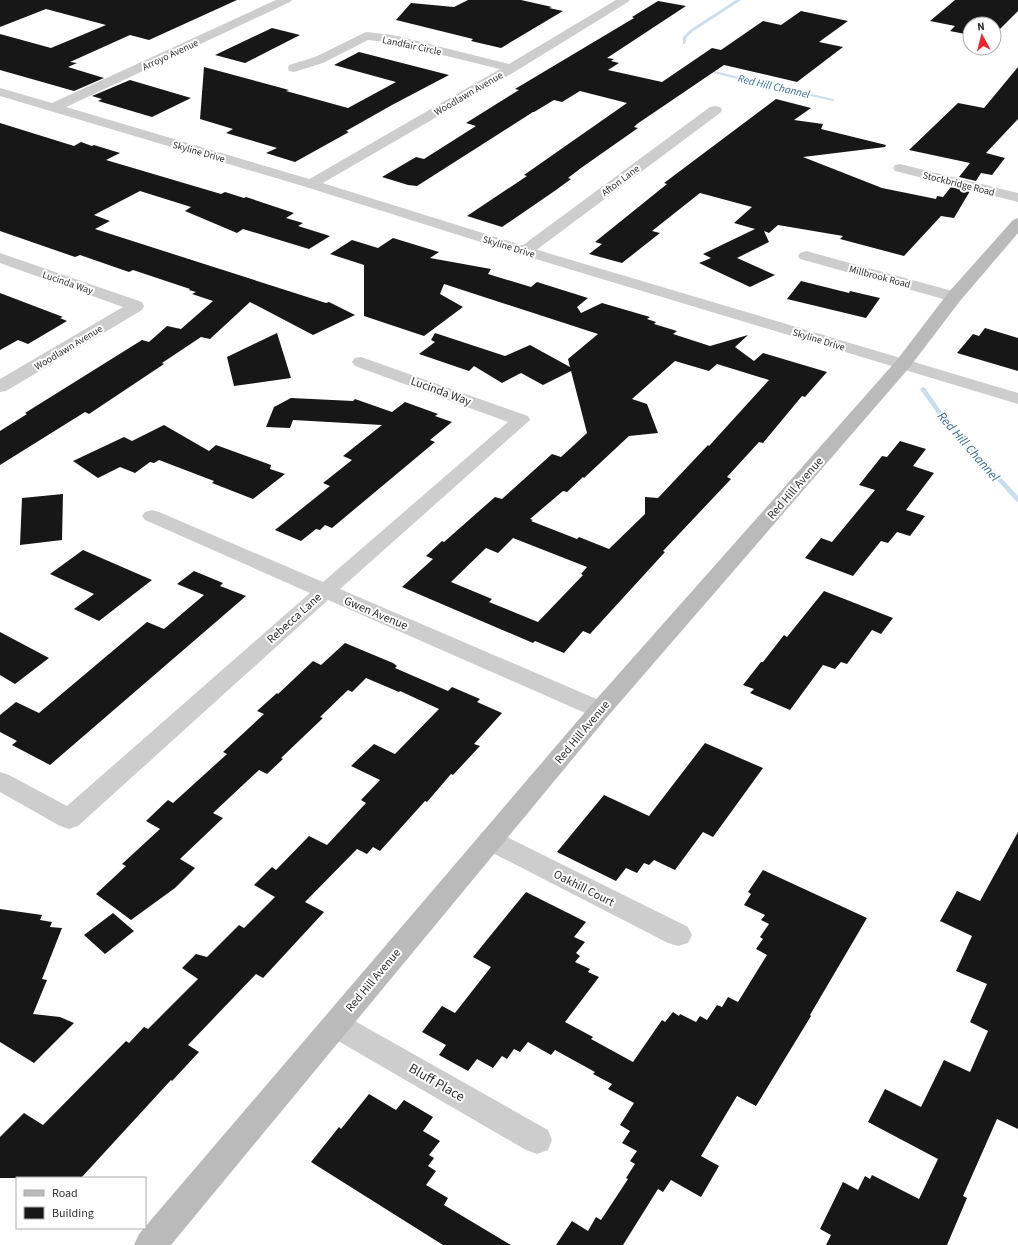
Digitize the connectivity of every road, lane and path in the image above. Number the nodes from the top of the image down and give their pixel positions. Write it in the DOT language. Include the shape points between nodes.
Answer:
graph roads {
  1 [pos="286,0"];
  2 [pos="600,2"];
  3 [pos="620,2"];
  4 [pos="294,68"];
  5 [pos="511,68"];
  6 [pos="0,92"];
  7 [pos="53,108"];
  8 [pos="715,110"];
  9 [pos="900,168"];
  10 [pos="311,184"];
  11 [pos="1018,198"];
  12 [pos="1018,223"];
  13 [pos="525,250"];
  14 [pos="806,256"];
  15 [pos="0,258"];
  16 [pos="954,297"];
  17 [pos="136,306"];
  18 [pos="361,362"];
  19 [pos="903,364"];
  20 [pos="0,387"];
  21 [pos="1018,399"];
  22 [pos="521,420"];
  23 [pos="152,516"];
  24 [pos="325,591"];
  25 [pos="600,710"];
  26 [pos="0,781"];
  27 [pos="490,840"];
  28 [pos="678,935"];
  29 [pos="336,1024"];
  30 [pos="537,1140"];
  31 [pos="150,1245"];
  1 -- 7 [label="street, Arroyo Avenue"];
  2 -- 3 [label="street"];
  3 -- 5 [label="street, Woodlawn Avenue"];
  4 -- 5 [label="street, Landfair Circle" via="319,60 366,36 393,39"];
  5 -- 10 [label="street, Woodlawn Avenue"];
  6 -- 7 [label="street, Skyline Drive"];
  7 -- 10 [label="street, Skyline Drive"];
  8 -- 13 [label="street, Afton Lane"];
  9 -- 11 [label="street, Stockbridge Road"];
  10 -- 13 [label="street, Skyline Drive"];
  12 -- 16 [label="main road, Red Hill Avenue"];
  13 -- 19 [label="street, Skyline Drive"];
  14 -- 16 [label="street, Millbrook Road"];
  15 -- 17 [label="street, Lucinda Way"];
  16 -- 19 [label="main road, Red Hill Avenue"];
  17 -- 20 [label="street, Woodlawn Avenue"];
  18 -- 22 [label="street, Lucinda Way"];
  19 -- 21 [label="street, Skyline Drive"];
  19 -- 25 [label="main road, Red Hill Avenue"];
  22 -- 24 [label="street, Rebecca Lane"];
  23 -- 24 [label="street, Gwen Avenue"];
  24 -- 25 [label="street, Gwen Avenue"];
  24 -- 26 [label="street, Rebecca Lane" via="69,819"];
  25 -- 27 [label="main road, Red Hill Avenue"];
  27 -- 28 [label="street, Oakhill Court"];
  27 -- 29 [label="main road, Red Hill Avenue"];
  29 -- 30 [label="street, Bluff Place"];
  29 -- 31 [label="main road, Red Hill Avenue"];
}
